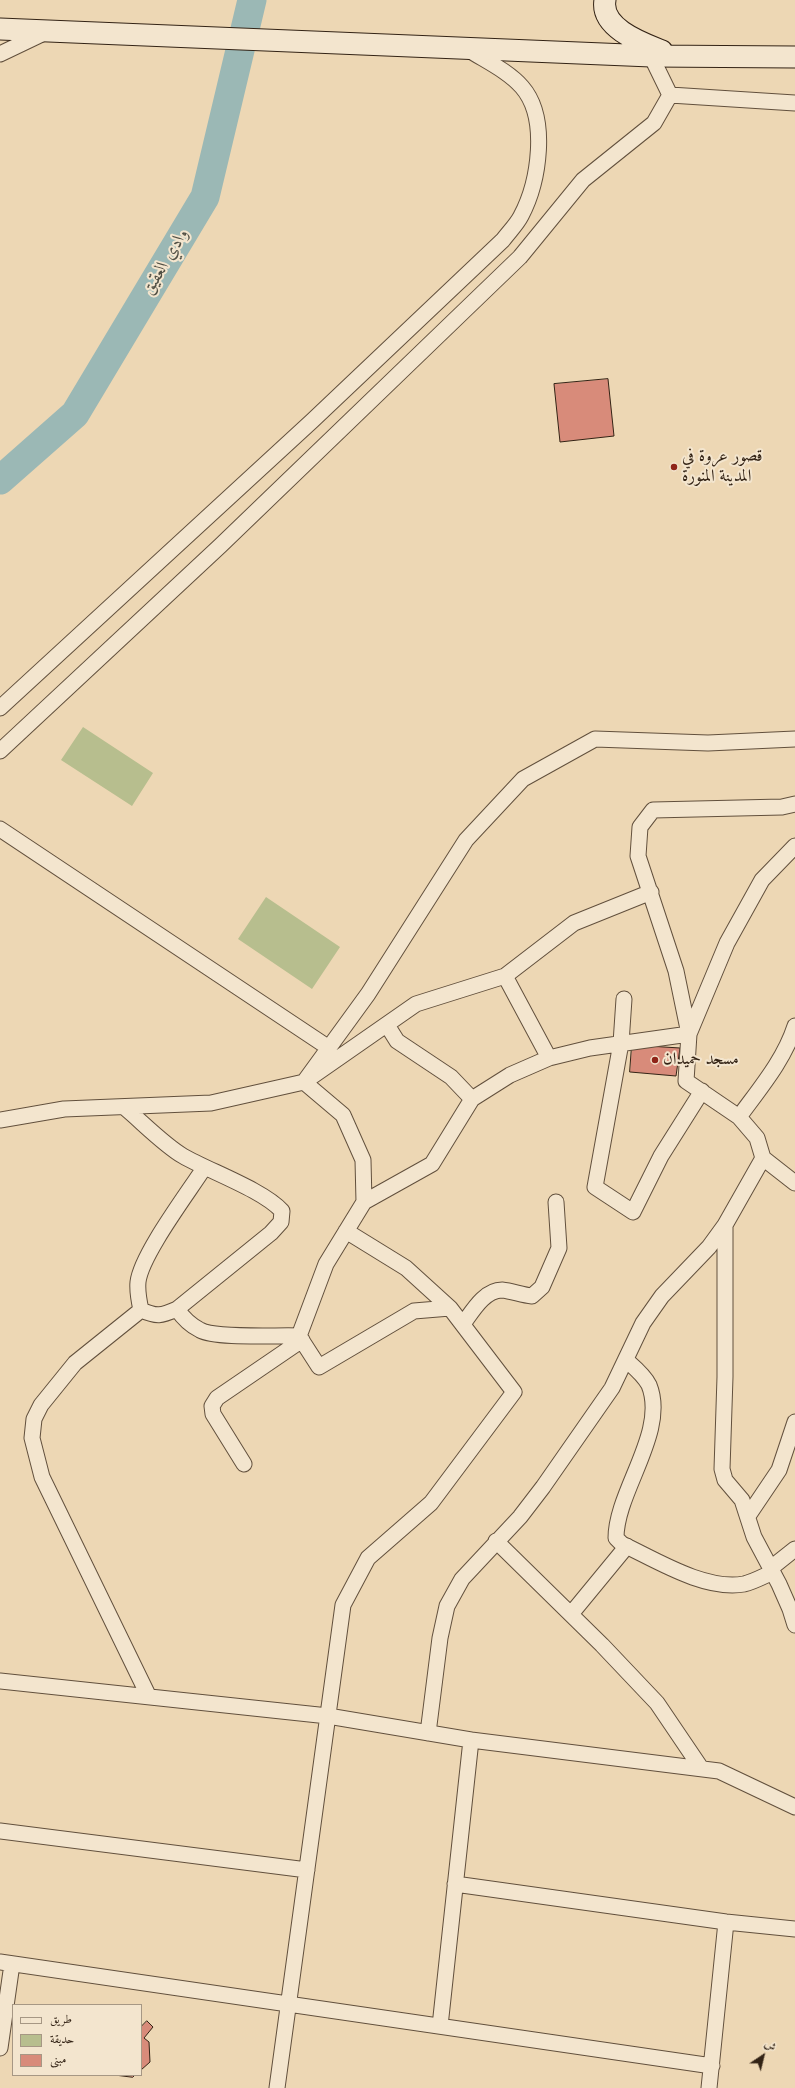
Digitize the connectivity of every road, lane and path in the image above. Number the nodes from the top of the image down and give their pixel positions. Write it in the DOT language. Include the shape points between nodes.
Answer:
graph roads {
  1 [pos="605,0"];
  2 [pos="0,29"];
  3 [pos="48,31"];
  4 [pos="469,50"];
  5 [pos="0,54"];
  6 [pos="650,56"];
  7 [pos="675,56"];
  8 [pos="795,56"];
  9 [pos="670,94"];
  10 [pos="795,102"];
  11 [pos="0,708"];
  12 [pos="795,740"];
  13 [pos="0,751"];
  14 [pos="795,804"];
  15 [pos="0,829"];
  16 [pos="795,846"];
  17 [pos="651,892"];
  18 [pos="505,976"];
  19 [pos="624,999"];
  20 [pos="387,1025"];
  21 [pos="795,1026"];
  22 [pos="689,1034"];
  23 [pos="621,1043"];
  24 [pos="329,1048"];
  25 [pos="791,1049"];
  26 [pos="549,1058"];
  27 [pos="304,1082"];
  28 [pos="702,1091"];
  29 [pos="472,1099"];
  30 [pos="124,1107"];
  31 [pos="739,1117"];
  32 [pos="0,1120"];
  33 [pos="763,1158"];
  34 [pos="204,1168"];
  35 [pos="795,1183"];
  36 [pos="364,1202"];
  37 [pos="556,1202"];
  38 [pos="725,1225"];
  39 [pos="346,1231"];
  40 [pos="450,1308"];
  41 [pos="177,1309"];
  42 [pos="141,1310"];
  43 [pos="463,1324"];
  44 [pos="301,1338"];
  45 [pos="626,1360"];
  46 [pos="795,1422"];
  47 [pos="244,1464"];
  48 [pos="748,1516"];
  49 [pos="496,1541"];
  50 [pos="627,1546"];
  51 [pos="795,1549"];
  52 [pos="772,1570"];
  53 [pos="571,1614"];
  54 [pos="794,1621"];
  55 [pos="0,1681"];
  56 [pos="149,1697"];
  57 [pos="328,1716"];
  58 [pos="428,1733"];
  59 [pos="471,1740"];
  60 [pos="700,1768"];
  61 [pos="795,1807"];
  62 [pos="0,1831"];
  63 [pos="308,1870"];
  64 [pos="455,1884"];
  65 [pos="726,1922"];
  66 [pos="795,1929"];
  67 [pos="6,1963"];
  68 [pos="289,2004"];
  69 [pos="440,2026"];
  70 [pos="0,2048"];
  71 [pos="712,2066"];
  72 [pos="277,2088"];
  73 [pos="710,2088"];
  1 -- 7 [label="main road" via="607,16 622,32 635,41"];
  2 -- 3 [label="main road"];
  3 -- 4 [label="main road"];
  3 -- 5 [label="street"];
  4 -- 6 [label="main road"];
  4 -- 11 [label="street" via="522,87 535,111 539,144 530,196 521,217 503,240 312,421"];
  6 -- 7 [label="main road"];
  6 -- 9 [label="street"];
  7 -- 8 [label="main road"];
  9 -- 10 [label="street"];
  9 -- 13 [label="street" via="654,123 583,180 520,257 220,546"];
  12 -- 24 [label="street" via="708,743 595,739 523,779 466,840 368,994"];
  14 -- 17 [label="street" via="782,807 653,810 640,827 638,856"];
  15 -- 24 [label="street"];
  16 -- 22 [label="street" via="762,880 727,943"];
  17 -- 18 [label="street" via="574,923"];
  17 -- 22 [label="street" via="676,971"];
  18 -- 20 [label="street" via="416,1004"];
  18 -- 26 [label="street"];
  19 -- 23 [label="street"];
  20 -- 27 [label="street"];
  20 -- 29 [label="street" via="397,1041 450,1077"];
  21 -- 25 [label="street"];
  22 -- 23 [label="street"];
  22 -- 28 [label="street" via="686,1081"];
  23 -- 26 [label="street"];
  23 -- 28 [label="street" via="595,1187 633,1212 661,1156"];
  24 -- 27 [label="street"];
  25 -- 31 [label="street"];
  26 -- 29 [label="street" via="510,1075"];
  27 -- 30 [label="street" via="211,1103"];
  27 -- 36 [label="street" via="343,1115 363,1160"];
  28 -- 31 [label="street"];
  29 -- 36 [label="street" via="432,1164"];
  30 -- 32 [label="street" via="64,1109"];
  30 -- 34 [label="street" via="181,1155"];
  31 -- 33 [label="street" via="756,1138"];
  33 -- 35 [label="street"];
  33 -- 38 [label="street"];
  34 -- 41 [label="street" via="276,1205 282,1211 281,1222 271,1233"];
  34 -- 42 [label="street" via="148,1256 138,1281"];
  36 -- 39 [label="street"];
  37 -- 43 [label="street" via="559,1248 542,1288 532,1296 501,1290 494,1292 477,1305"];
  38 -- 45 [label="street" via="709,1247 662,1296 643,1323"];
  38 -- 48 [label="street" via="722,1469 725,1480 742,1500"];
  39 -- 40 [label="street" via="406,1268"];
  39 -- 44 [label="street" via="326,1264"];
  40 -- 43 [label="street"];
  40 -- 44 [label="street" via="414,1311 319,1366"];
  41 -- 42 [label="street" via="164,1315 154,1315"];
  41 -- 44 [label="street" via="185,1320 201,1331"];
  42 -- 56 [label="street" via="75,1363 41,1405 34,1419 32,1438 42,1477"];
  43 -- 57 [label="street" via="514,1392 431,1503 368,1558 343,1605"];
  44 -- 47 [label="street" via="217,1398 212,1406 213,1414"];
  45 -- 49 [label="street" via="612,1388 543,1487 520,1517"];
  45 -- 50 [label="street" via="648,1384 652,1412 641,1458 616,1525 616,1538"];
  46 -- 48 [label="street" via="779,1470"];
  48 -- 52 [label="street" via="754,1537"];
  49 -- 53 [label="street"];
  49 -- 58 [label="street" via="462,1579 447,1606 440,1638"];
  50 -- 52 [label="street" via="688,1576 714,1583 744,1584"];
  50 -- 53 [label="street"];
  51 -- 52 [label="street"];
  52 -- 54 [label="street"];
  53 -- 60 [label="street" via="657,1703"];
  55 -- 56 [label="street"];
  56 -- 57 [label="street"];
  57 -- 58 [label="street"];
  57 -- 63 [label="street"];
  58 -- 59 [label="street"];
  59 -- 60 [label="street"];
  59 -- 64 [label="street"];
  60 -- 61 [label="street" via="719,1771"];
  62 -- 63 [label="street"];
  63 -- 68 [label="street"];
  64 -- 65 [label="street"];
  64 -- 69 [label="street"];
  65 -- 66 [label="street"];
  65 -- 71 [label="street"];
  67 -- 68 [label="street"];
  67 -- 70 [label="street"];
  68 -- 69 [label="street"];
  68 -- 72 [label="street"];
  69 -- 71 [label="street"];
  71 -- 73 [label="street"];
}
